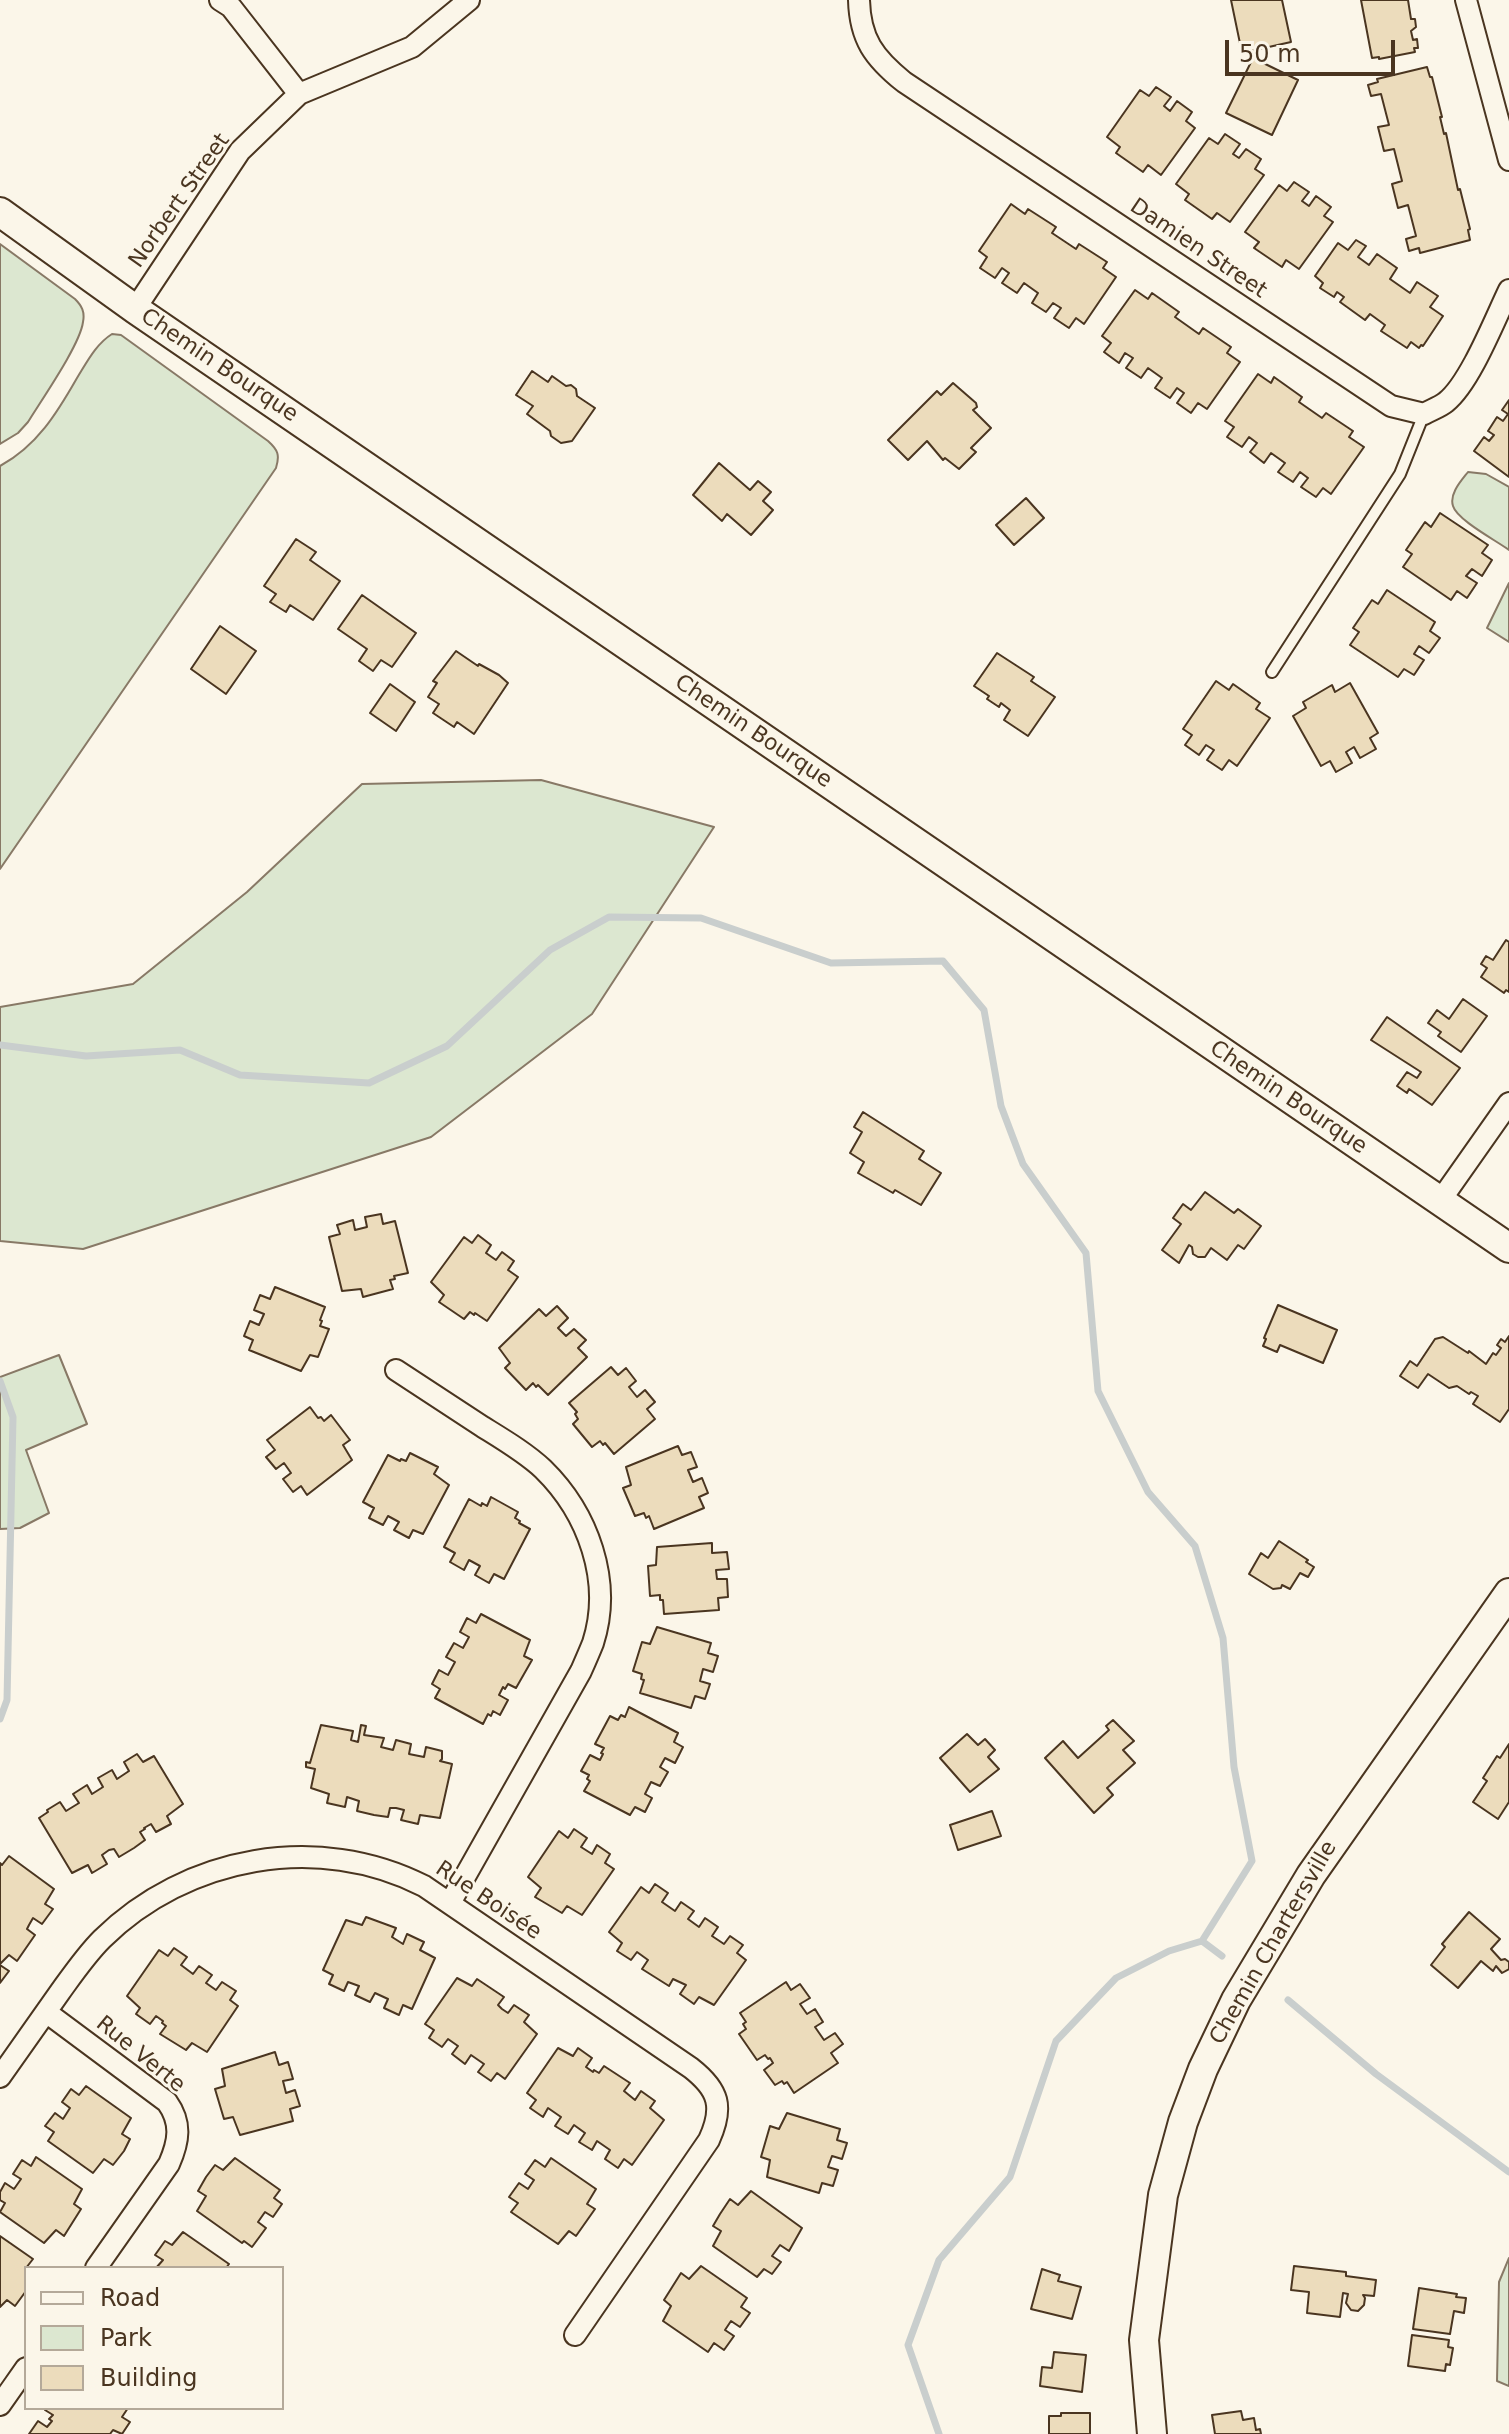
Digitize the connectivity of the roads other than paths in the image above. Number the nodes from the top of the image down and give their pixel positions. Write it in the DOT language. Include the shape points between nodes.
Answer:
graph roads {
  1 [pos="220,0"];
  2 [pos="469,0"];
  3 [pos="859,0"];
  4 [pos="1466,0"];
  5 [pos="299,94"];
  6 [pos="1509,160"];
  7 [pos="0,212"];
  8 [pos="1509,290"];
  9 [pos="135,309"];
  10 [pos="1424,414"];
  11 [pos="1272,672"];
  12 [pos="1509,1103"];
  13 [pos="1440,1201"];
  14 [pos="1509,1248"];
  15 [pos="396,1370"];
  16 [pos="1505,1606"];
  17 [pos="450,1903"];
  18 [pos="46,2012"];
  19 [pos="0,2077"];
  20 [pos="97,2266"];
  21 [pos="575,2335"];
  22 [pos="24,2371"];
  23 [pos="0,2405"];
  24 [pos="1152,2434"];
  1 -- 5 [label="street"];
  2 -- 5 [label="street, Norbert Street" via="412,47"];
  3 -- 10 [label="street, Damien Street" via="868,44 904,82 1391,406"];
  4 -- 6 [label="street"];
  5 -- 9 [label="street, Norbert Street" via="240,151"];
  7 -- 9 [label="street, Chemin Bourque"];
  8 -- 10 [label="street" via="1456,392"];
  9 -- 13 [label="street, Chemin Bourque"];
  10 -- 11 [label="lane" via="1400,474"];
  12 -- 13 [label="street"];
  13 -- 14 [label="street, Chemin Bourque"];
  15 -- 17 [label="street" via="541,1467 573,1505 594,1552 599,1581 593,1641 581,1671"];
  16 -- 24 [label="street, Chemin Chartersville" via="1311,1875 1236,2000 1203,2069 1183,2122 1159,2224 1144,2340"];
  17 -- 18 [label="street, Rue Boisée" via="410,1878 369,1864 291,1856 230,1866 191,1879 122,1921 100,1940"];
  17 -- 21 [label="street, Rue Boisée" via="691,2068 717,2100 719,2113 709,2140"];
  18 -- 19 [label="street, Rue Boisée"];
  18 -- 20 [label="street, Rue Verte" via="167,2102 178,2126 169,2164"];
  22 -- 23 [label="street"];
}
